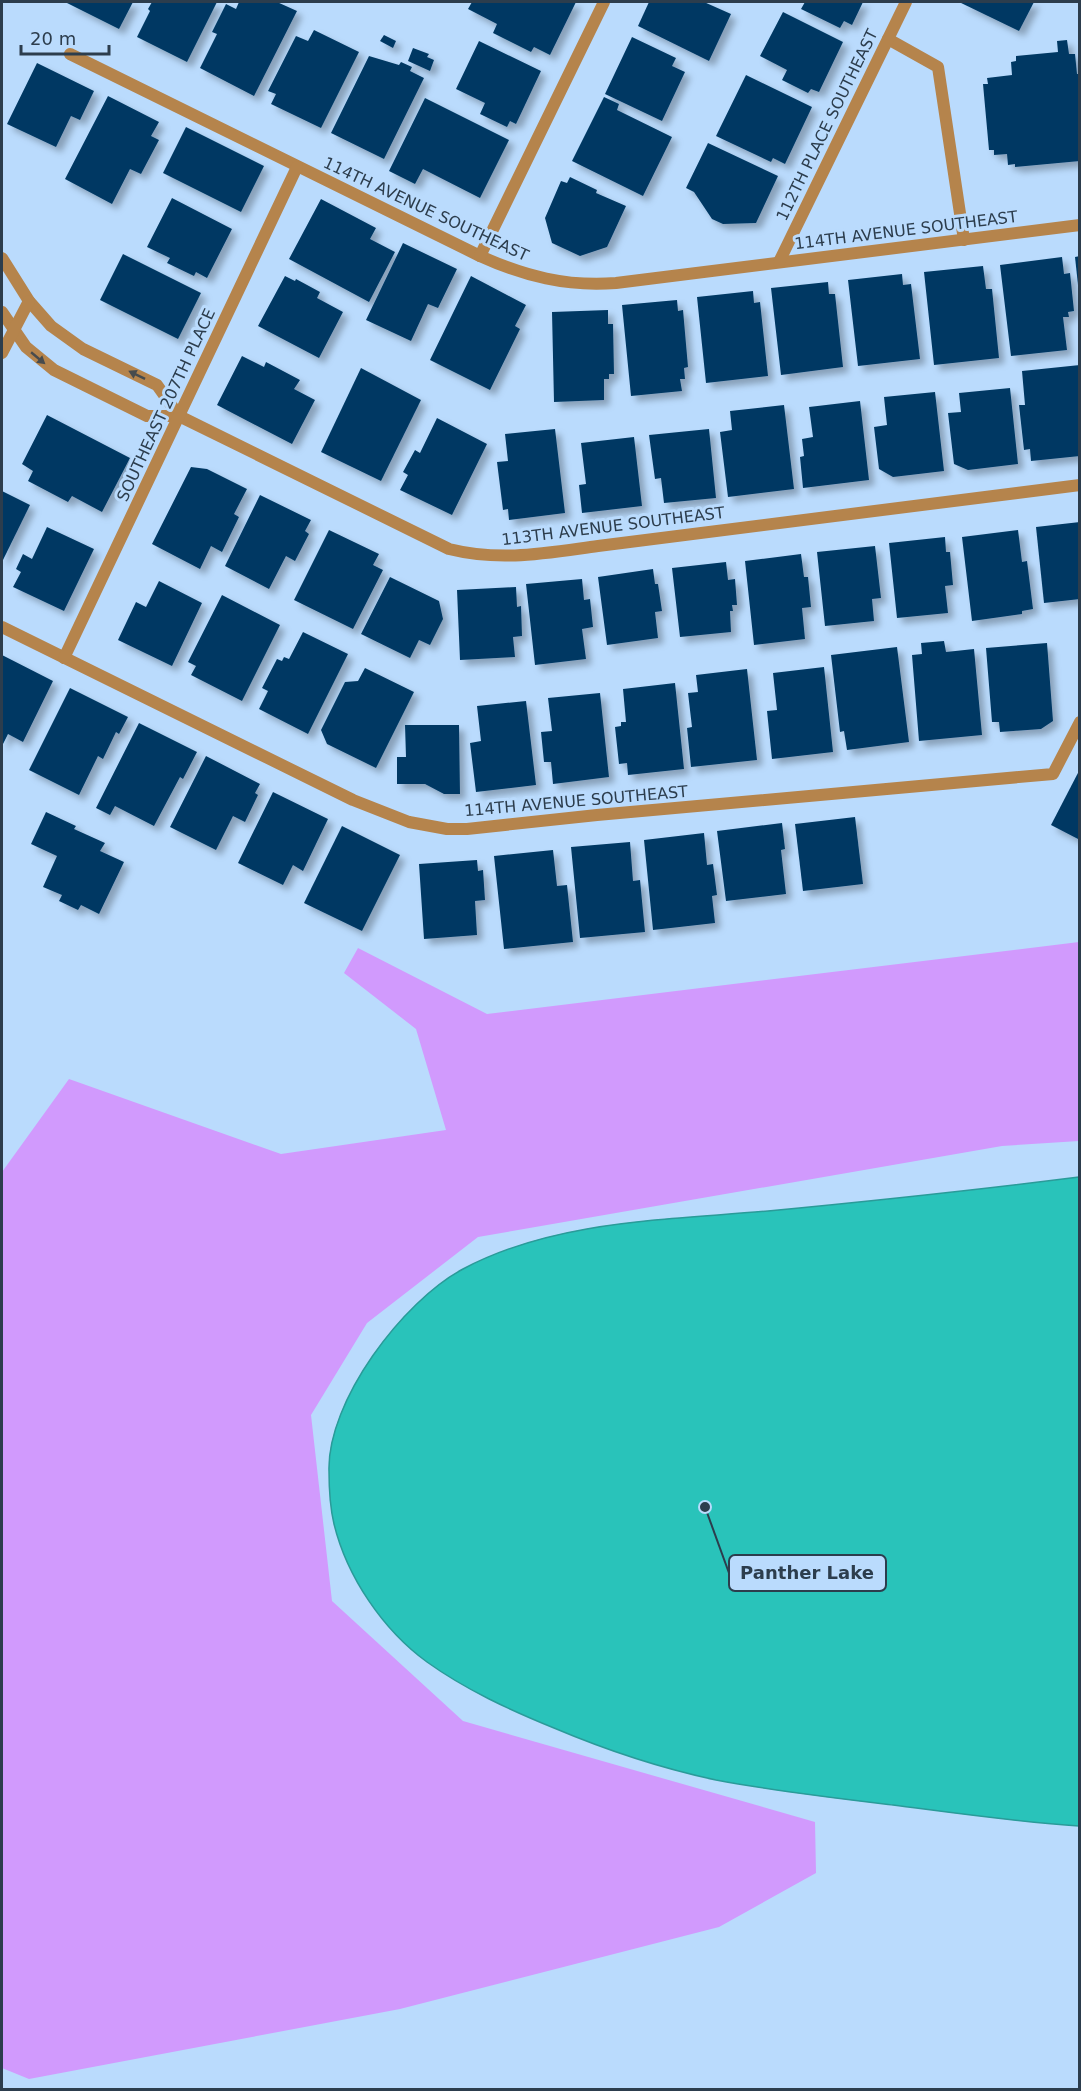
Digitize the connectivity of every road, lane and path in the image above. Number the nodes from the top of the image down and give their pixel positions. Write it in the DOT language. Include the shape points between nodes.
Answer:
graph roads {
  1 [pos="604,2"];
  2 [pos="906,2"];
  3 [pos="888,39"];
  4 [pos="70,54"];
  5 [pos="297,167"];
  6 [pos="1080,225"];
  7 [pos="964,240"];
  8 [pos="480,256"];
  9 [pos="2,258"];
  10 [pos="779,262"];
  11 [pos="30,301"];
  12 [pos="2,312"];
  13 [pos="13,330"];
  14 [pos="2,353"];
  15 [pos="179,416"];
  16 [pos="1080,485"];
  17 [pos="2,627"];
  18 [pos="64,657"];
  19 [pos="1080,722"];
  1 -- 8 [label="street"];
  2 -- 3 [label="street, 112TH PLACE SOUTHEAST"];
  3 -- 7 [label="street" via="938,67"];
  3 -- 10 [label="street, 112TH PLACE SOUTHEAST"];
  4 -- 5 [label="street, 114TH AVENUE SOUTHEAST"];
  5 -- 8 [label="street, 114TH AVENUE SOUTHEAST"];
  5 -- 15 [label="street, SOUTHEAST 207TH PLACE"];
  6 -- 7 [label="street, 114TH AVENUE SOUTHEAST"];
  7 -- 10 [label="street, 114TH AVENUE SOUTHEAST"];
  8 -- 10 [label="street, 114TH AVENUE SOUTHEAST" via="537,277 594,285"];
  9 -- 11 [label="street, 113TH AVENUE SOUTHEAST"];
  11 -- 13 [label="street"];
  15 -- 11 [label="street, 113TH AVENUE SOUTHEAST, one-way" via="157,385 70,342"];
  12 -- 13 [label="street, 113TH AVENUE SOUTHEAST"];
  13 -- 14 [label="street"];
  13 -- 15 [label="street, 113TH AVENUE SOUTHEAST, one-way" via="39,359 79,384 147,416"];
  15 -- 16 [label="street, 113TH AVENUE SOUTHEAST" via="448,549 486,556 528,555"];
  15 -- 18 [label="street, SOUTHEAST 207TH PLACE"];
  17 -- 18 [label="street, 114TH AVENUE SOUTHEAST"];
  18 -- 19 [label="street, 114TH AVENUE SOUTHEAST" via="352,800 409,822 447,829 1053,774"];
}
